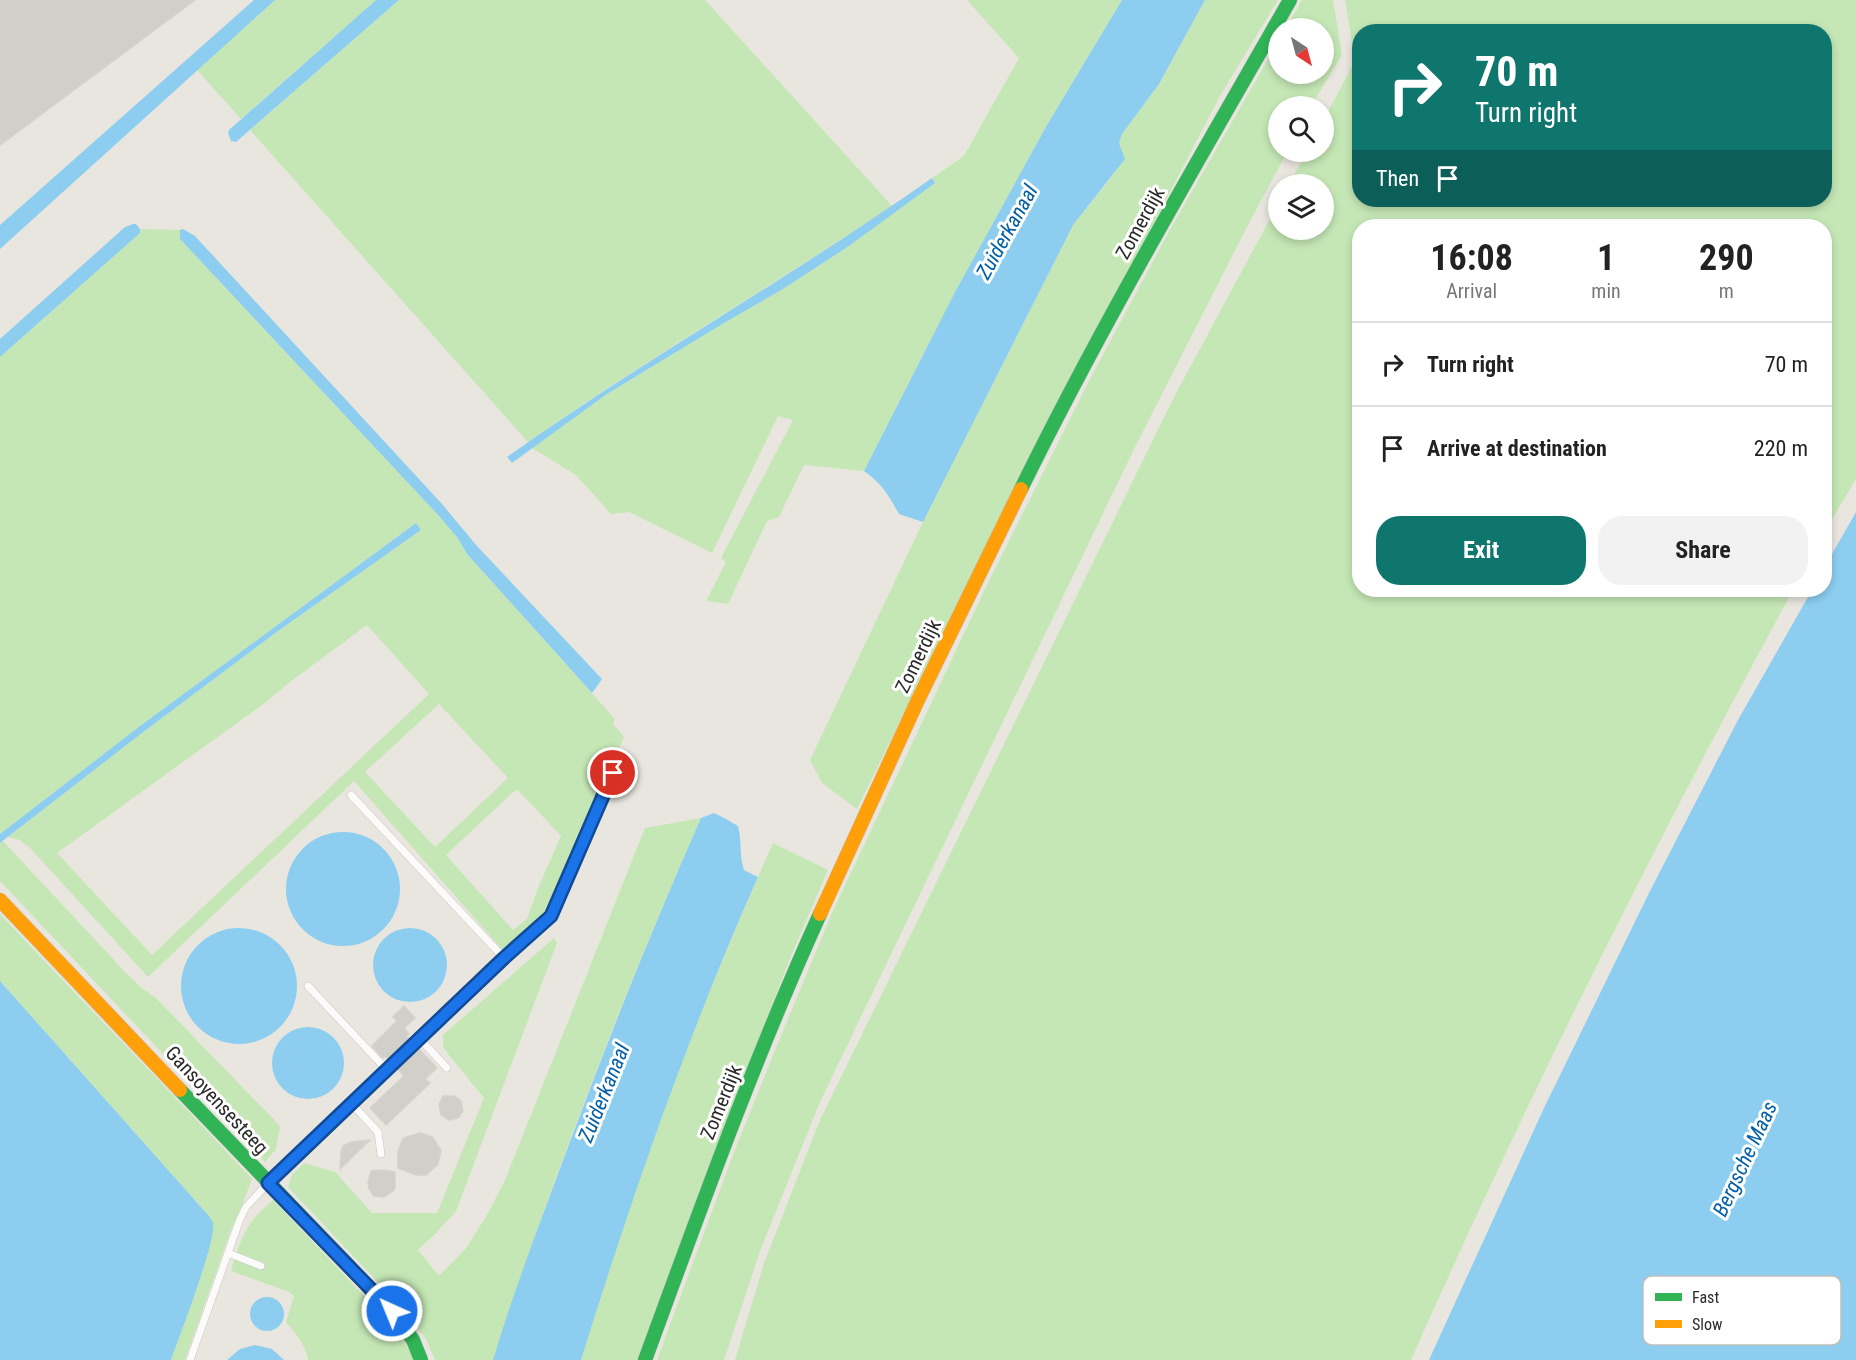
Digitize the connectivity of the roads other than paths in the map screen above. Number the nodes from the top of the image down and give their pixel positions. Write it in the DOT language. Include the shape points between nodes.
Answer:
graph roads {
  1 [pos="1290,0"];
  2 [pos="621,753"];
  3 [pos="351,795"];
  4 [pos="0,900"];
  5 [pos="504,958"];
  6 [pos="308,986"];
  7 [pos="420,1038"];
  8 [pos="447,1068"];
  9 [pos="387,1070"];
  10 [pos="352,1104"];
  11 [pos="381,1154"];
  12 [pos="268,1183"];
  13 [pos="228,1253"];
  14 [pos="261,1266"];
  15 [pos="190,1360"];
  16 [pos="421,1360"];
  17 [pos="645,1360"];
  1 -- 17 [label="street, Zomerdijk" via="1150,243 1060,411 917,702 776,1016"];
  2 -- 5 [label="lane" via="554,913"];
  3 -- 5 [label="lane"];
  4 -- 12 [label="street, Gansoyensesteeg"];
  5 -- 7 [label="lane"];
  6 -- 9 [label="lane"];
  7 -- 8 [label="lane"];
  7 -- 9 [label="lane"];
  9 -- 10 [label="lane"];
  10 -- 11 [label="lane" via="378,1132"];
  10 -- 12 [label="lane"];
  12 -- 13 [label="lane" via="246,1207"];
  12 -- 16 [label="street, Gansoyensesteeg" via="406,1327"];
  13 -- 14 [label="lane"];
  13 -- 15 [label="lane"];
}
